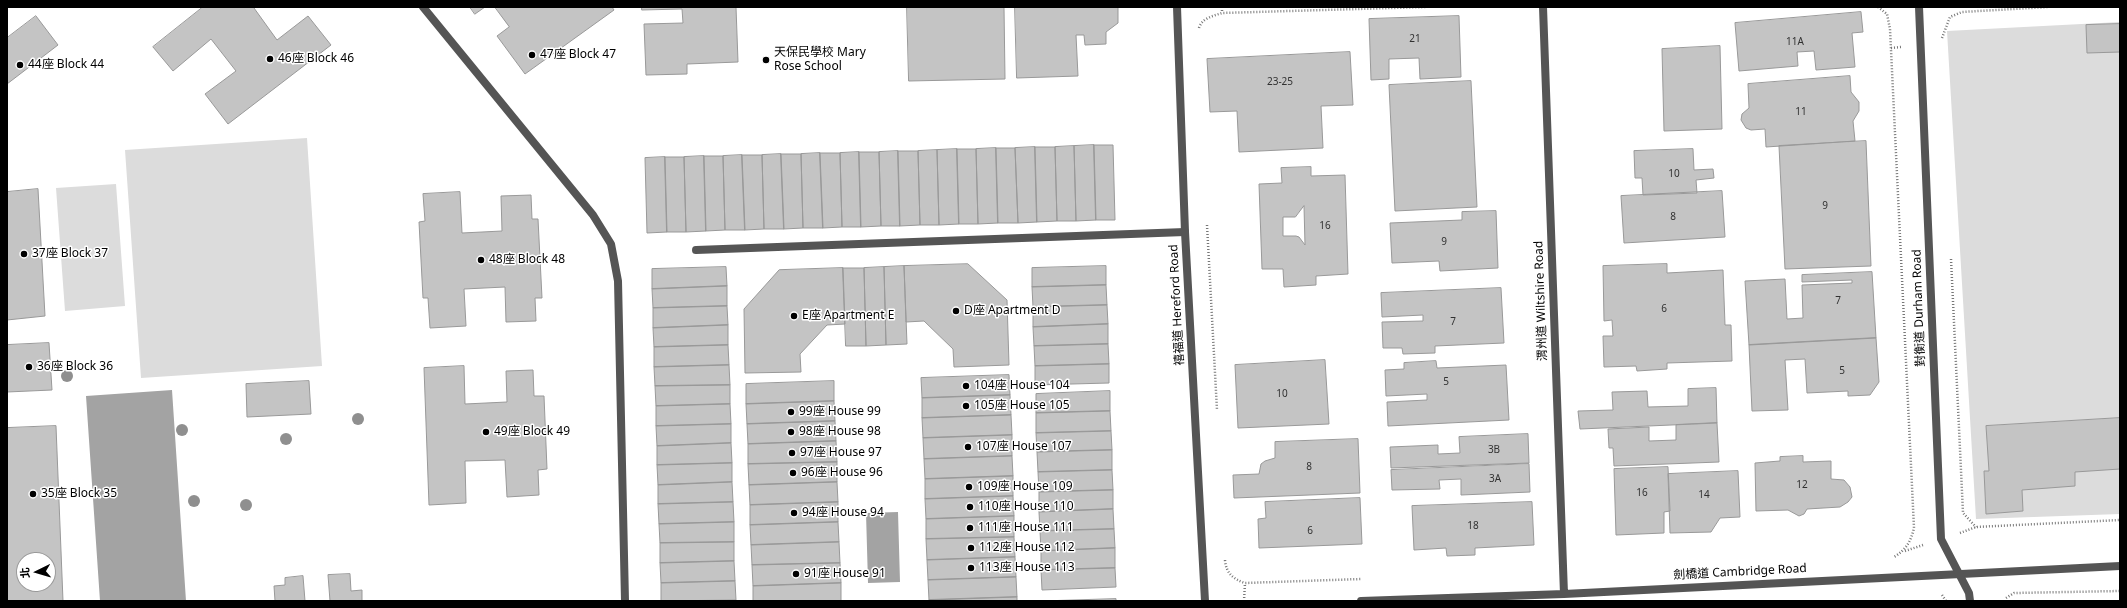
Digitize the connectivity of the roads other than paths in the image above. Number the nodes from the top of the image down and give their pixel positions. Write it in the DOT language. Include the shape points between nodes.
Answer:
graph roads {
  1 [pos="423,7"];
  2 [pos="1177,7"];
  3 [pos="1543,7"];
  4 [pos="1919,7"];
  5 [pos="1185,232"];
  6 [pos="696,250"];
  7 [pos="2120,566"];
  8 [pos="1957,573"];
  9 [pos="1564,594"];
  10 [pos="625,601"];
  11 [pos="1205,601"];
  12 [pos="1361,601"];
  13 [pos="1970,601"];
  1 -- 10 [label="street" via="593,215 611,244 618,281"];
  2 -- 5 [label="street, 禧福道 Hereford Road"];
  3 -- 9 [label="street, 渭州道 Wiltshire Road"];
  4 -- 8 [label="street, 對衡道 Durham Road" via="1940,539"];
  5 -- 6 [label="street"];
  5 -- 11 [label="street, 禧福道 Hereford Road"];
  7 -- 8 [label="street, 劍橋道 Cambridge Road"];
  8 -- 9 [label="street, 劍橋道 Cambridge Road"];
  8 -- 13 [label="street, 對衡道 Durham Road" via="1969,593"];
  9 -- 12 [label="street, 劍橋道 Cambridge Road"];
}
